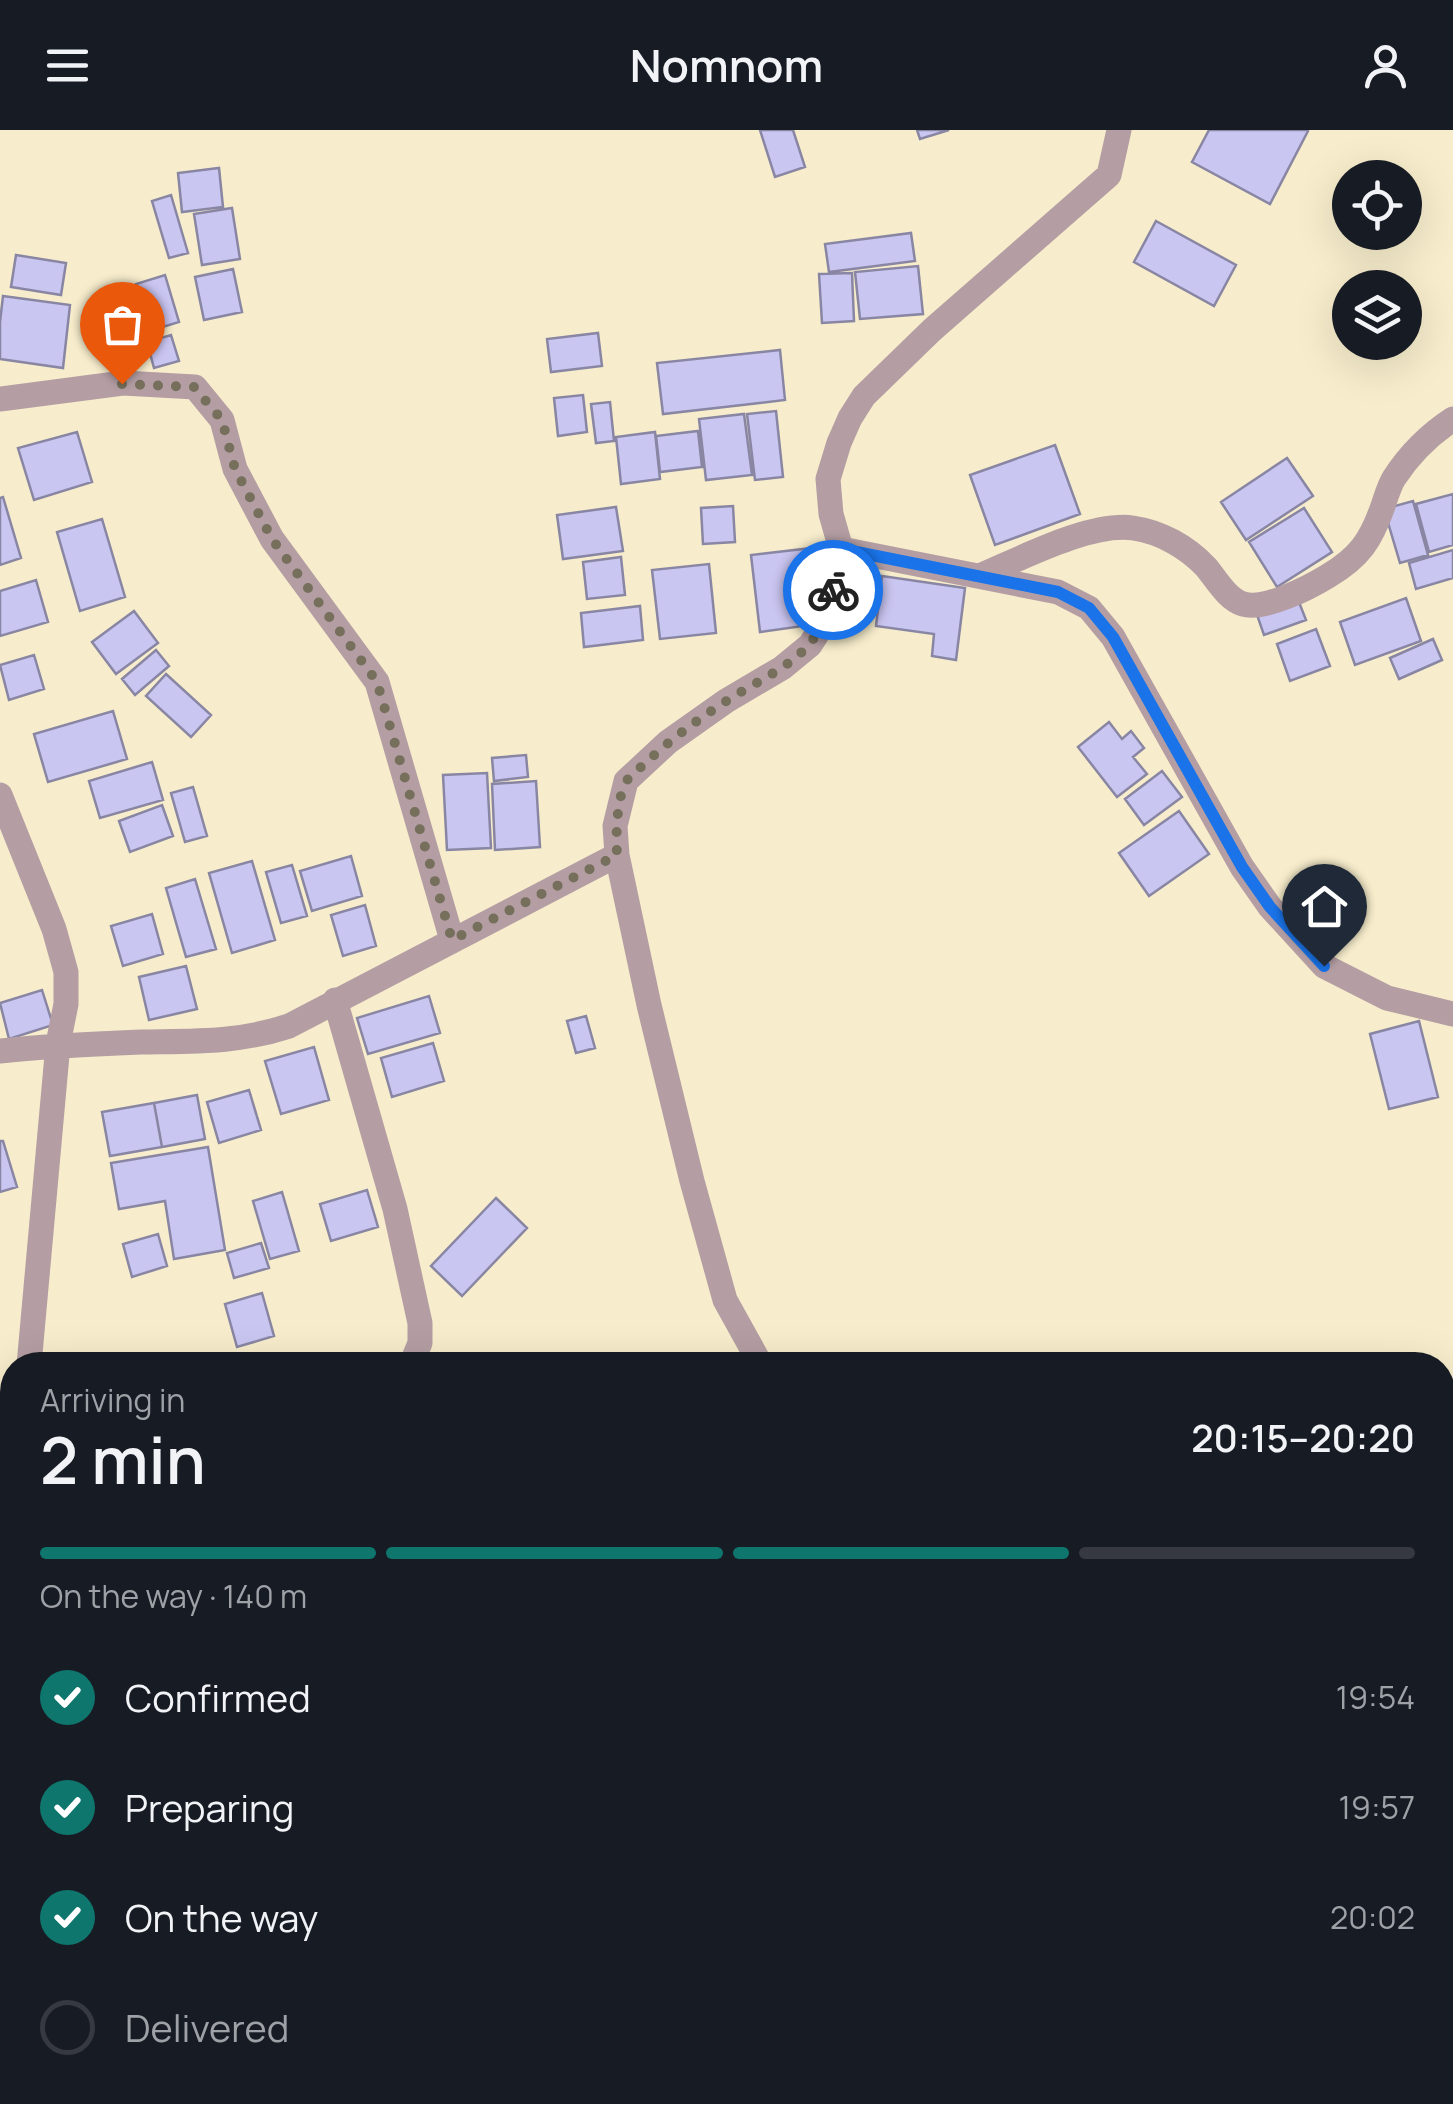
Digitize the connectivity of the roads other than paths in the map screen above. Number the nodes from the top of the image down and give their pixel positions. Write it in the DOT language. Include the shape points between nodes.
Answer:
graph roads {
  1 [pos="1119,130"];
  2 [pos="0,399"];
  3 [pos="1453,418"];
  4 [pos="841,549"];
  5 [pos="981,576"];
  6 [pos="0,795"];
  7 [pos="617,855"];
  8 [pos="452,940"];
  9 [pos="335,1000"];
  10 [pos="1453,1014"];
  11 [pos="58,1044"];
  12 [pos="0,1051"];
  13 [pos="30,1352"];
  14 [pos="416,1352"];
  15 [pos="754,1352"];
  1 -- 4 [label="street" via="1109,175 864,396 828,478"];
  2 -- 8 [label="street" via="122,384 194,387 222,420 235,469 272,539 377,682"];
  3 -- 5 [label="street" via="1392,480 1354,559 1264,604 1244,605 1178,544 1130,527 1064,541"];
  4 -- 5 [label="street"];
  4 -- 7 [label="street" via="828,614 810,645 668,742 626,781 615,826"];
  5 -- 10 [label="street" via="1058,592 1089,608 1113,637 1242,867 1324,966 1387,998"];
  6 -- 11 [label="street" via="66,972"];
  7 -- 8 [label="street"];
  7 -- 15 [label="street" via="692,1181 726,1300"];
  8 -- 9 [label="street"];
  9 -- 11 [label="street" via="258,1036"];
  9 -- 14 [label="street" via="396,1209 420,1322"];
  11 -- 12 [label="street"];
  11 -- 13 [label="street"];
}
